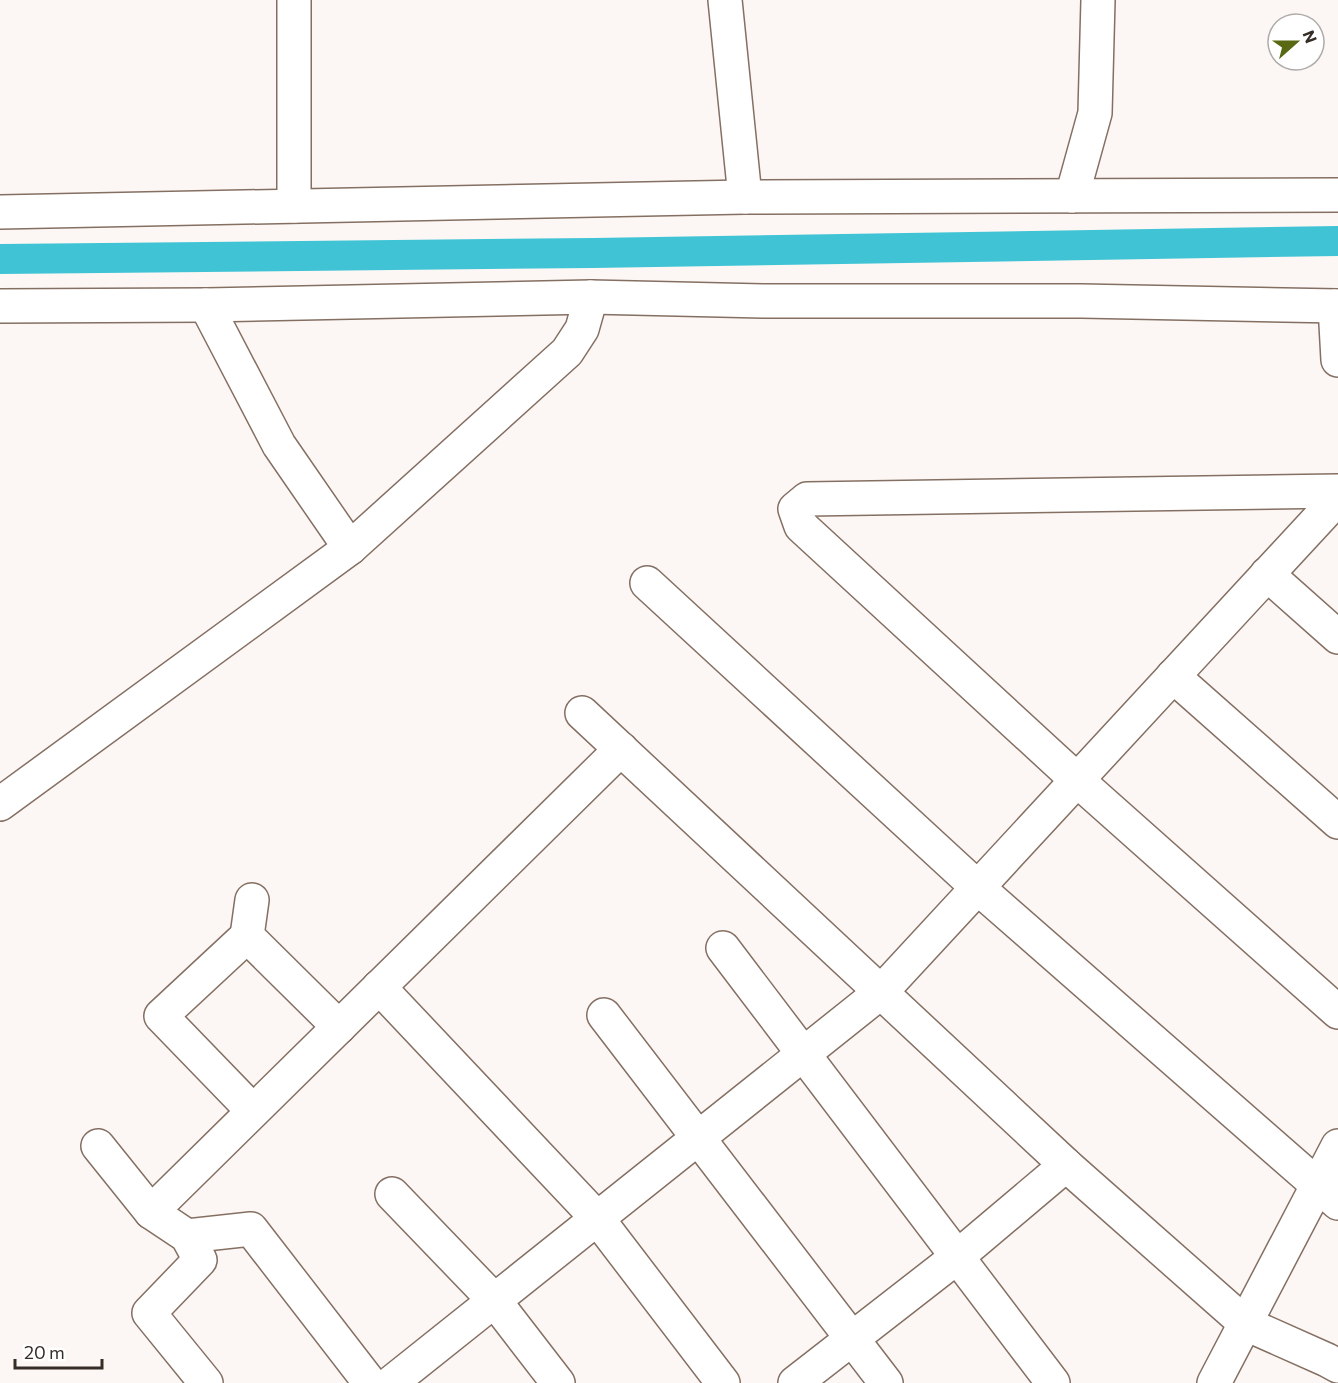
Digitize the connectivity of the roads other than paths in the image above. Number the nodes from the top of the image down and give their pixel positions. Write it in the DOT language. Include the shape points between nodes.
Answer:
graph roads {
  1 [pos="294,0"];
  2 [pos="725,0"];
  3 [pos="1098,0"];
  4 [pos="1338,195"];
  5 [pos="1072,196"];
  6 [pos="745,197"];
  7 [pos="294,206"];
  8 [pos="0,212"];
  9 [pos="591,297"];
  10 [pos="206,305"];
  11 [pos="0,306"];
  12 [pos="1337,306"];
  13 [pos="1338,360"];
  14 [pos="1338,491"];
  15 [pos="1338,498"];
  16 [pos="350,548"];
  17 [pos="1268,574"];
  18 [pos="647,583"];
  19 [pos="1338,637"];
  20 [pos="1173,676"];
  21 [pos="582,713"];
  22 [pos="621,749"];
  23 [pos="1077,780"];
  24 [pos="0,804"];
  25 [pos="1338,822"];
  26 [pos="977,887"];
  27 [pos="252,900"];
  28 [pos="247,936"];
  29 [pos="723,948"];
  30 [pos="379,987"];
  31 [pos="881,992"];
  32 [pos="1338,1012"];
  33 [pos="604,1015"];
  34 [pos="339,1027"];
  35 [pos="803,1054"];
  36 [pos="253,1112"];
  37 [pos="698,1138"];
  38 [pos="99,1146"];
  39 [pos="1338,1146"];
  40 [pos="1066,1165"];
  41 [pos="392,1194"];
  42 [pos="1328,1194"];
  43 [pos="151,1212"];
  44 [pos="597,1218"];
  45 [pos="187,1236"];
  46 [pos="957,1257"];
  47 [pos="494,1300"];
  48 [pos="1246,1324"];
  49 [pos="852,1339"];
  50 [pos="1338,1366"];
  51 [pos="206,1383"];
  52 [pos="370,1383"];
  53 [pos="390,1383"];
  54 [pos="558,1383"];
  55 [pos="723,1383"];
  56 [pos="795,1383"];
  57 [pos="886,1383"];
  58 [pos="1053,1383"];
  59 [pos="1214,1383"];
  1 -- 7 [label="street"];
  2 -- 6 [label="street"];
  3 -- 5 [label="street" via="1095,113"];
  4 -- 5 [label="street"];
  5 -- 6 [label="street"];
  6 -- 7 [label="street"];
  7 -- 8 [label="street"];
  9 -- 10 [label="street"];
  9 -- 12 [label="street"];
  9 -- 16 [label="street" via="582,329 567,352"];
  10 -- 11 [label="street"];
  10 -- 16 [label="street" via="279,445"];
  12 -- 13 [label="street"];
  14 -- 23 [label="street" via="807,499 795,509 801,526"];
  15 -- 17 [label="street"];
  16 -- 24 [label="street"];
  17 -- 19 [label="street"];
  17 -- 20 [label="street"];
  18 -- 26 [label="street"];
  20 -- 23 [label="street"];
  20 -- 25 [label="street"];
  21 -- 22 [label="street"];
  22 -- 30 [label="street"];
  22 -- 31 [label="street"];
  23 -- 26 [label="street"];
  23 -- 32 [label="street"];
  26 -- 31 [label="street"];
  26 -- 42 [label="street"];
  27 -- 28 [label="street"];
  28 -- 34 [label="street"];
  28 -- 36 [label="street" via="161,1016"];
  29 -- 35 [label="street"];
  30 -- 34 [label="street"];
  30 -- 44 [label="street"];
  31 -- 35 [label="street"];
  31 -- 40 [label="street"];
  33 -- 37 [label="street"];
  34 -- 36 [label="street"];
  35 -- 37 [label="street"];
  35 -- 46 [label="street"];
  36 -- 43 [label="street"];
  37 -- 44 [label="street"];
  37 -- 49 [label="street"];
  38 -- 43 [label="street"];
  39 -- 42 [label="street"];
  40 -- 46 [label="street"];
  40 -- 48 [label="street"];
  41 -- 47 [label="street"];
  42 -- 48 [label="street"];
  43 -- 45 [label="street"];
  44 -- 47 [label="street"];
  44 -- 55 [label="street"];
  45 -- 51 [label="street" via="200,1260 149,1313"];
  45 -- 52 [label="street" via="251,1229"];
  46 -- 49 [label="street"];
  46 -- 58 [label="street"];
  47 -- 53 [label="street"];
  47 -- 54 [label="street"];
  48 -- 50 [label="street"];
  48 -- 59 [label="street"];
  49 -- 56 [label="street"];
  49 -- 57 [label="street"];
}
